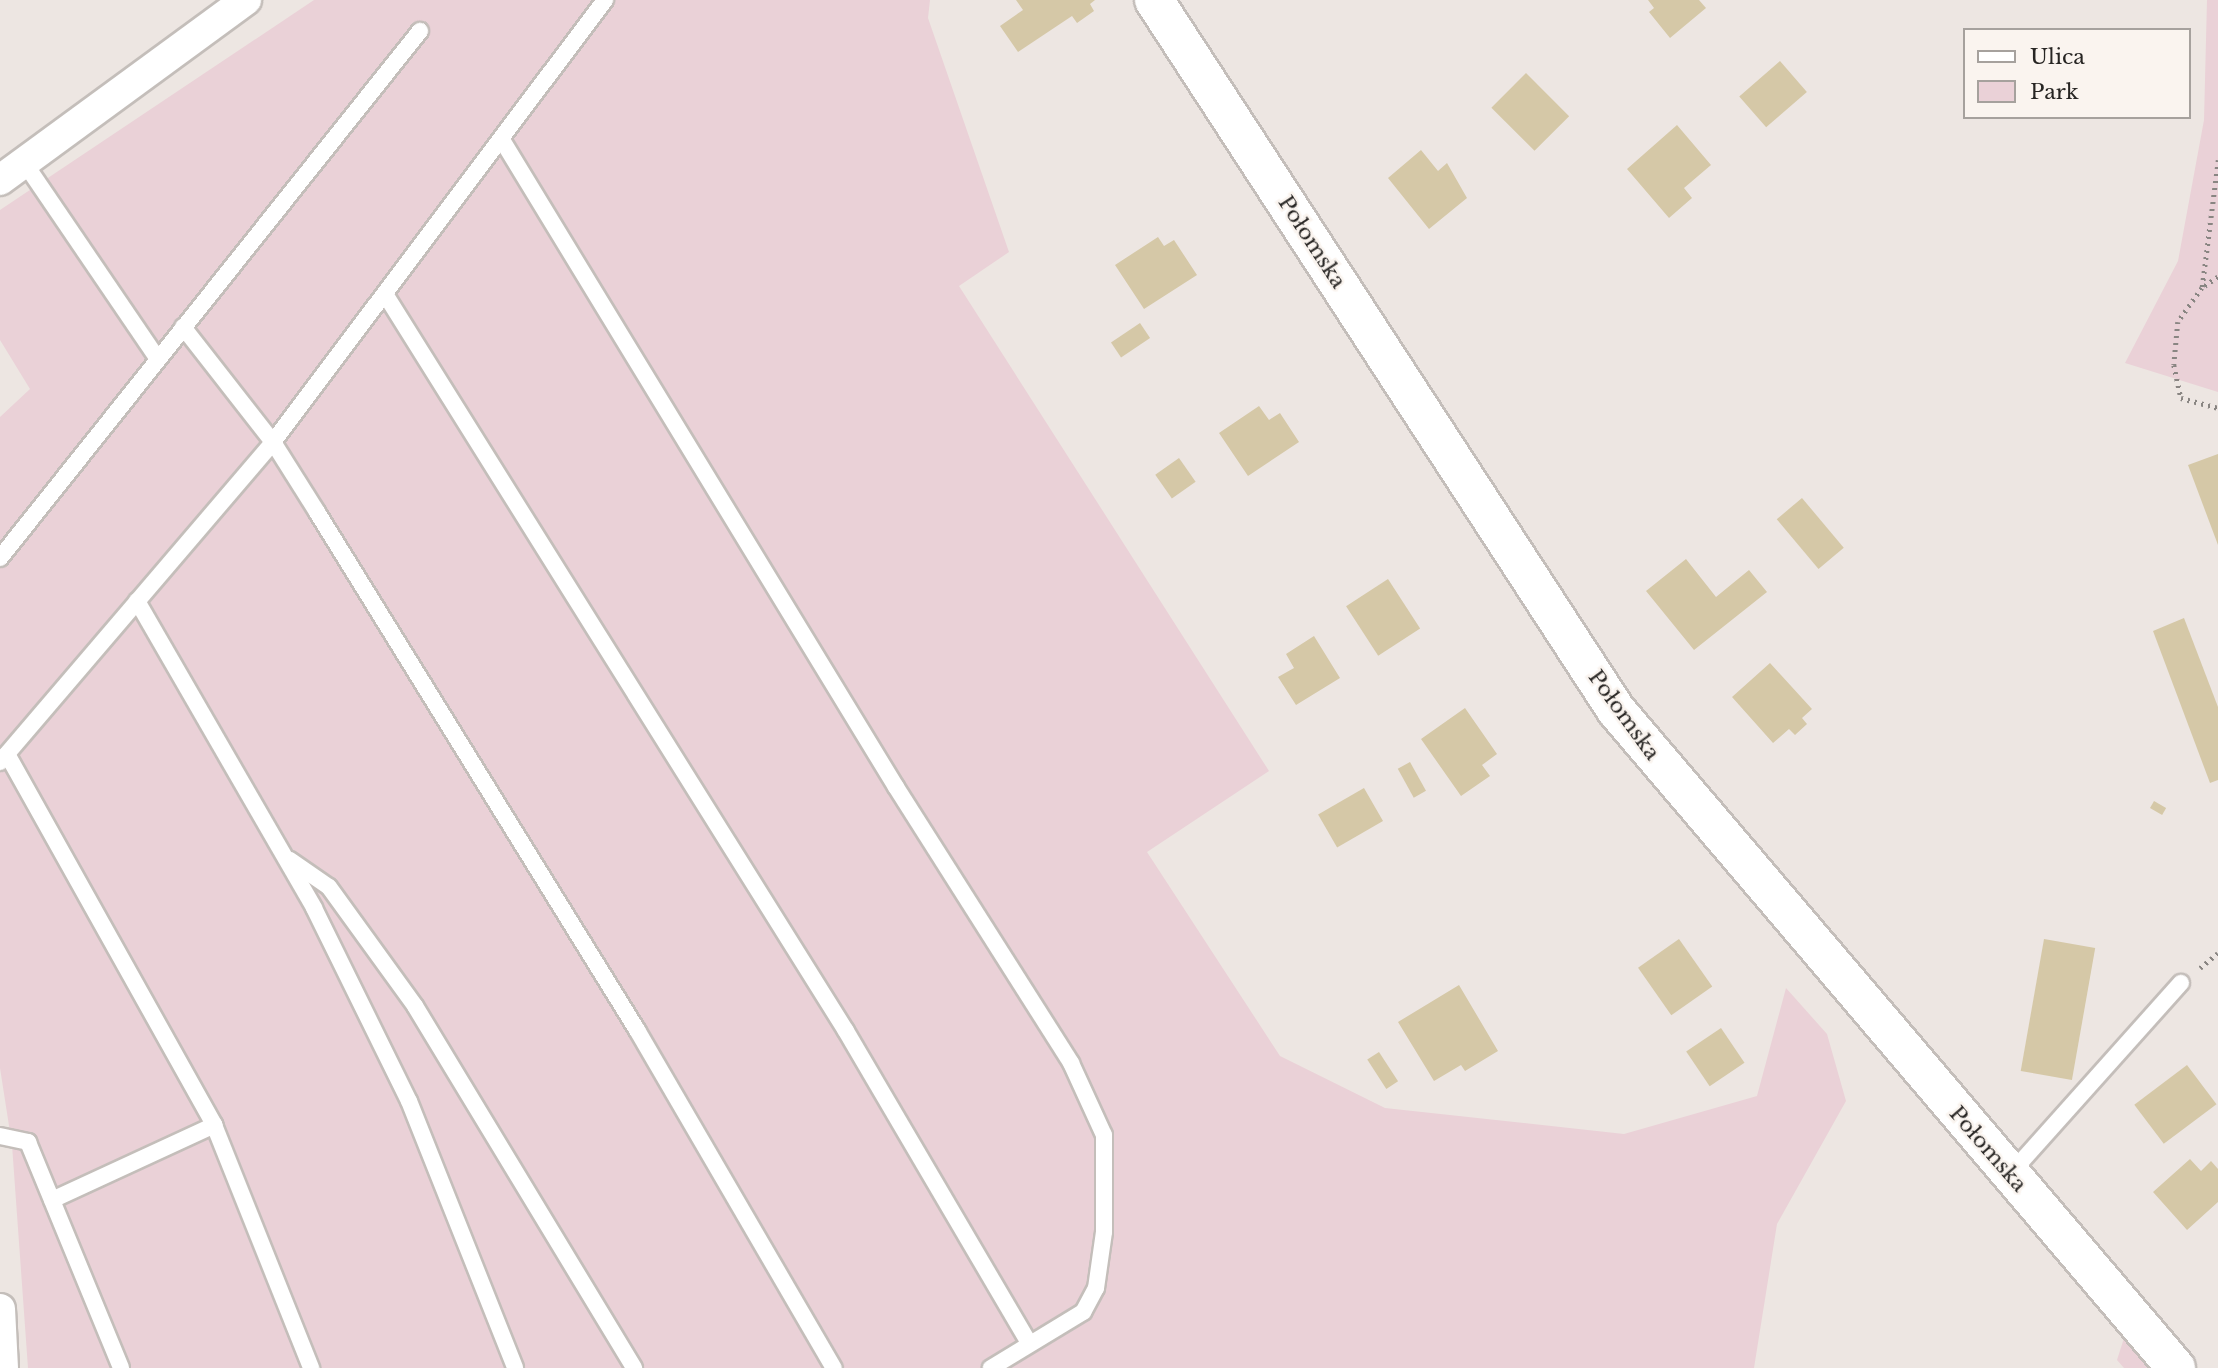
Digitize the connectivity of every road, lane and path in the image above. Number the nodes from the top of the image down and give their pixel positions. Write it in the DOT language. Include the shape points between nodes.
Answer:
graph roads {
  1 [pos="246,0"];
  2 [pos="605,0"];
  3 [pos="1154,0"];
  4 [pos="420,31"];
  5 [pos="502,140"];
  6 [pos="2218,160"];
  7 [pos="24,162"];
  8 [pos="0,180"];
  9 [pos="2218,277"];
  10 [pos="2202,288"];
  11 [pos="385,293"];
  12 [pos="183,327"];
  13 [pos="158,359"];
  14 [pos="2218,408"];
  15 [pos="273,442"];
  16 [pos="0,558"];
  17 [pos="137,601"];
  18 [pos="4,758"];
  19 [pos="285,857"];
  20 [pos="2181,983"];
  21 [pos="214,1125"];
  22 [pos="0,1136"];
  23 [pos="2009,1175"];
  24 [pos="52,1200"];
  25 [pos="0,1309"];
  26 [pos="1029,1343"];
  27 [pos="3,1368"];
  28 [pos="121,1368"];
  29 [pos="311,1368"];
  30 [pos="515,1368"];
  31 [pos="634,1368"];
  32 [pos="834,1368"];
  33 [pos="991,1368"];
  34 [pos="2176,1368"];
  1 -- 7 [label="street"];
  2 -- 5 [label="lane"];
  3 -- 23 [label="street, Połomska" via="1616,710"];
  4 -- 12 [label="lane"];
  5 -- 11 [label="lane"];
  5 -- 26 [label="lane" via="896,787 1071,1063 1104,1135 1104,1232 1096,1288 1083,1312"];
  6 -- 10 [label="path"];
  7 -- 8 [label="street"];
  7 -- 13 [label="lane"];
  9 -- 10 [label="path"];
  10 -- 14 [label="path" via="2178,322 2175,365 2181,398"];
  11 -- 15 [label="lane"];
  11 -- 26 [label="lane" via="846,1031"];
  12 -- 13 [label="lane"];
  12 -- 15 [label="lane"];
  13 -- 16 [label="lane"];
  15 -- 17 [label="lane"];
  15 -- 32 [label="lane" via="637,1031"];
  17 -- 18 [label="lane"];
  17 -- 19 [label="lane"];
  18 -- 21 [label="lane"];
  19 -- 30 [label="lane" via="409,1101"];
  19 -- 31 [label="lane" via="330,887 415,1006"];
  20 -- 23 [label="lane"];
  21 -- 24 [label="lane"];
  21 -- 29 [label="lane"];
  22 -- 24 [label="lane" via="28,1142"];
  23 -- 34 [label="street, Połomska"];
  24 -- 28 [label="lane"];
  25 -- 27 [label="street"];
  26 -- 33 [label="lane"];
}
